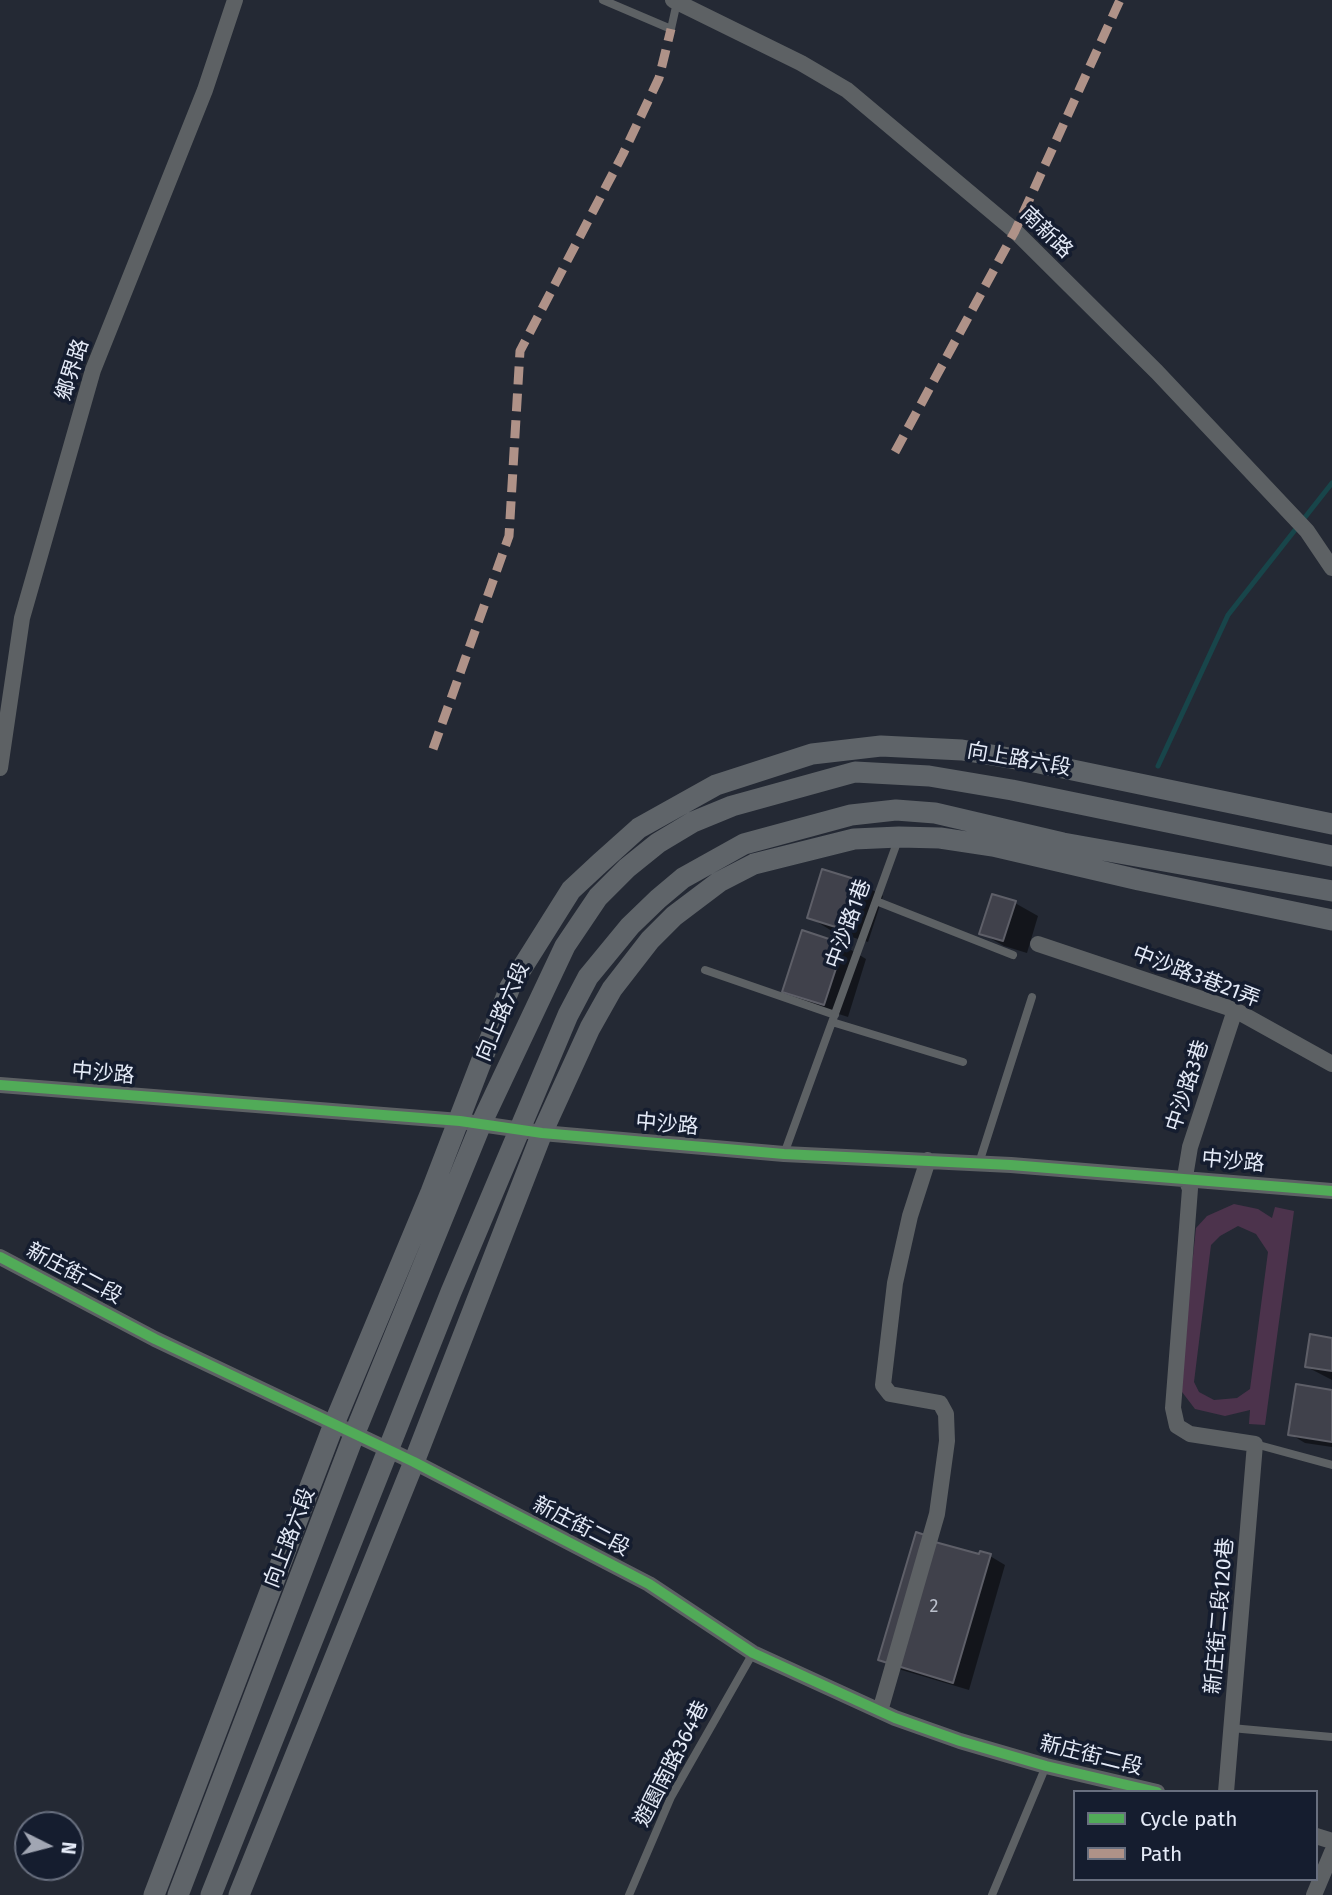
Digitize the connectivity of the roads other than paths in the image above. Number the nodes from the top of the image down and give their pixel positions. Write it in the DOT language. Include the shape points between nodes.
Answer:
graph roads {
  1 [pos="235,0"];
  2 [pos="603,0"];
  3 [pos="676,1"];
  4 [pos="1332,568"];
  5 [pos="0,768"];
  6 [pos="1332,824"];
  7 [pos="899,837"];
  8 [pos="1332,856"];
  9 [pos="1332,891"];
  10 [pos="876,901"];
  11 [pos="1332,920"];
  12 [pos="1038,944"];
  13 [pos="1013,955"];
  14 [pos="705,970"];
  15 [pos="1032,997"];
  16 [pos="1235,1010"];
  17 [pos="834,1018"];
  18 [pos="963,1062"];
  19 [pos="1332,1064"];
  20 [pos="0,1084"];
  21 [pos="470,1122"];
  22 [pos="517,1130"];
  23 [pos="542,1133"];
  24 [pos="784,1154"];
  25 [pos="928,1160"];
  26 [pos="979,1163"];
  27 [pos="1185,1177"];
  28 [pos="1332,1191"];
  29 [pos="0,1257"];
  30 [pos="334,1424"];
  31 [pos="354,1435"];
  32 [pos="1255,1444"];
  33 [pos="389,1451"];
  34 [pos="414,1462"];
  35 [pos="1332,1465"];
  36 [pos="752,1653"];
  37 [pos="880,1711"];
  38 [pos="1231,1728"];
  39 [pos="1332,1737"];
  40 [pos="1046,1766"];
  41 [pos="1148,1790"];
  42 [pos="1226,1790"];
  43 [pos="1332,1852"];
  44 [pos="153,1895"];
  45 [pos="178,1895"];
  46 [pos="211,1895"];
  47 [pos="239,1895"];
  48 [pos="629,1895"];
  49 [pos="992,1895"];
  50 [pos="1314,1895"];
  1 -- 5 [label="street, 鄉界路" via="205,90 93,370 22,618"];
  2 -- 3 [label="lane" via="671,29"];
  3 -- 4 [label="street, 南新路" via="847,90 1015,231 1307,531"];
  6 -- 21 [label="main road, 向上路六段" via="962,750 850,748 812,754 716,785 639,828 571,890 510,987"];
  7 -- 10 [label="lane, 中沙路1巷"];
  7 -- 11 [label="main road" via="993,846"];
  7 -- 23 [label="main road" via="854,839 754,864 719,882 674,916 612,989"];
  8 -- 21 [label="main road, 向上路六段" via="929,776 855,772 732,806 658,843 598,897 565,946"];
  9 -- 22 [label="main road" via="1063,843 935,813 897,810 851,815 781,832 722,854 692,872 630,926 588,977"];
  10 -- 13 [label="lane"];
  10 -- 17 [label="lane, 中沙路1巷"];
  12 -- 16 [label="street, 中沙路3巷21弄"];
  14 -- 17 [label="lane"];
  15 -- 26 [label="lane"];
  16 -- 19 [label="street, 中沙路3巷21弄"];
  16 -- 27 [label="street, 中沙路3巷"];
  17 -- 18 [label="lane"];
  17 -- 24 [label="lane, 中沙路1巷"];
  20 -- 21 [label="street, 中沙路"];
  21 -- 22 [label="street, 中沙路"];
  21 -- 30 [label="main road, 向上路六段"];
  21 -- 31 [label="main road, 向上路六段"];
  22 -- 23 [label="street, 中沙路"];
  22 -- 33 [label="main road"];
  23 -- 24 [label="street, 中沙路"];
  23 -- 34 [label="main road"];
  24 -- 25 [label="street, 中沙路"];
  25 -- 26 [label="street, 中沙路"];
  25 -- 37 [label="street" via="895,1283 883,1385 890,1394 940,1403 946,1414 947,1441 937,1514"];
  26 -- 27 [label="street, 中沙路"];
  27 -- 28 [label="street, 中沙路"];
  27 -- 32 [label="street, 中沙路3巷" via="1190,1189 1173,1408 1177,1426 1190,1434"];
  29 -- 30 [label="street, 新庄街二段" via="155,1339"];
  30 -- 31 [label="street, 新庄街二段"];
  30 -- 44 [label="main road, 向上路六段"];
  31 -- 33 [label="street, 新庄街二段"];
  31 -- 45 [label="main road, 向上路六段"];
  32 -- 35 [label="lane"];
  32 -- 38 [label="street, 新庄街二段120巷"];
  33 -- 34 [label="street, 新庄街二段"];
  33 -- 46 [label="main road"];
  34 -- 36 [label="street, 新庄街二段" via="649,1584"];
  34 -- 47 [label="main road"];
  36 -- 37 [label="street, 新庄街二段"];
  36 -- 48 [label="lane, 遊園南路364巷" via="671,1797"];
  37 -- 40 [label="street, 新庄街二段"];
  38 -- 39 [label="lane"];
  38 -- 42 [label="street, 新庄街二段120巷"];
  40 -- 41 [label="street, 新庄街二段"];
  40 -- 49 [label="lane"];
  43 -- 50 [label="street"];
}
